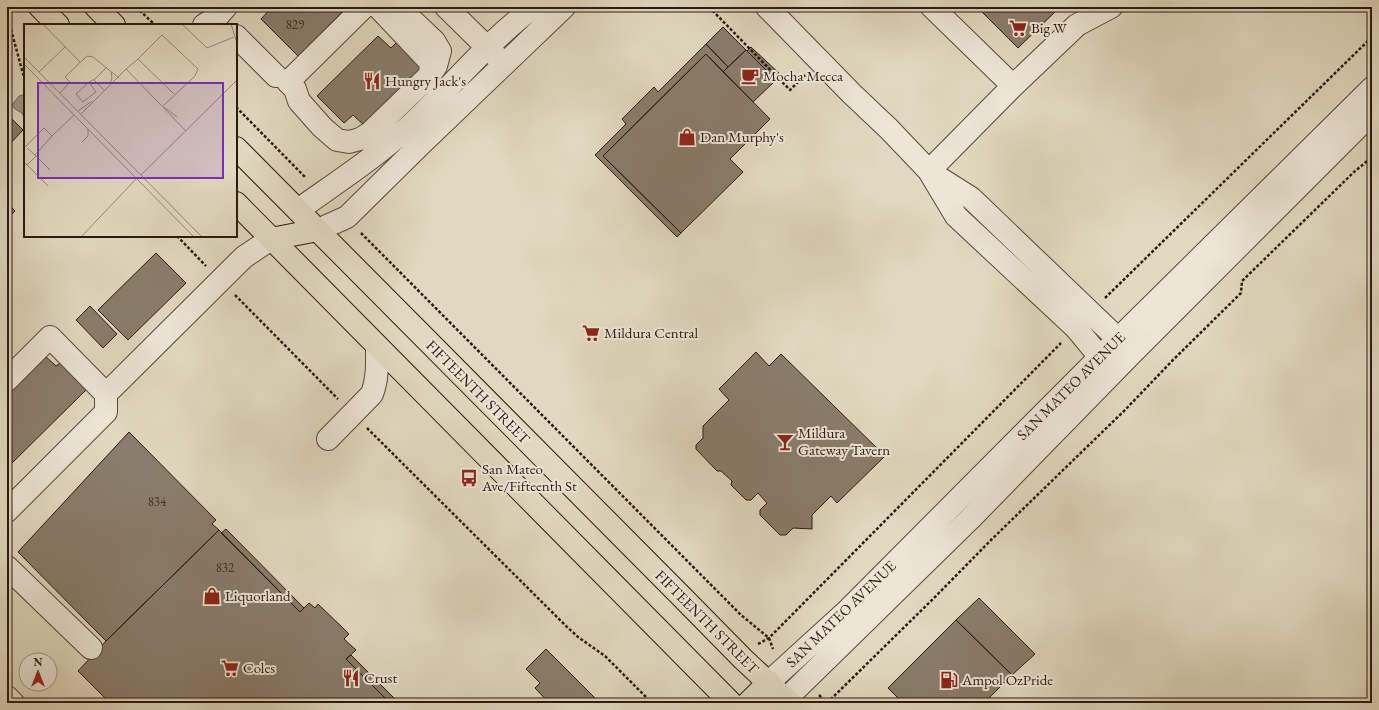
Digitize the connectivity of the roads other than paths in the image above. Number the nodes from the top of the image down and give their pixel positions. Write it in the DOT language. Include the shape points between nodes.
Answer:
graph roads {
  1 [pos="40,7"];
  2 [pos="96,7"];
  3 [pos="364,7"];
  4 [pos="378,7"];
  5 [pos="398,7"];
  6 [pos="446,7"];
  7 [pos="534,7"];
  8 [pos="564,7"];
  9 [pos="767,7"];
  10 [pos="932,7"];
  11 [pos="1111,7"];
  12 [pos="57,24"];
  13 [pos="113,24"];
  14 [pos="237,37"];
  15 [pos="488,47"];
  16 [pos="503,64"];
  17 [pos="430,75"];
  18 [pos="276,76"];
  19 [pos="1013,86"];
  20 [pos="1372,88"];
  21 [pos="1372,113"];
  22 [pos="237,149"];
  23 [pos="929,171"];
  24 [pos="237,205"];
  25 [pos="298,210"];
  26 [pos="318,230"];
  27 [pos="271,239"];
  28 [pos="1118,339"];
  29 [pos="377,346"];
  30 [pos="1100,357"];
  31 [pos="7,380"];
  32 [pos="106,394"];
  33 [pos="328,439"];
  34 [pos="7,510"];
  35 [pos="7,567"];
  36 [pos="91,648"];
  37 [pos="769,682"];
  38 [pos="7,697"];
  39 [pos="786,702"];
  40 [pos="13,703"];
  41 [pos="731,703"];
  42 [pos="748,703"];
  1 -- 12 [label="highway"];
  2 -- 13 [label="highway"];
  3 -- 17 [label="street" via="288,82 299,101 322,127 337,140 349,142 360,139 370,133"];
  4 -- 17 [label="street" via="431,63"];
  5 -- 17 [label="street" via="434,41 440,51 436,66"];
  6 -- 15 [label="street"];
  7 -- 15 [label="street"];
  8 -- 16 [label="street"];
  9 -- 23 [label="street"];
  10 -- 19 [label="street"];
  11 -- 19 [label="street" via="1077,25"];
  14 -- 18 [label="street"];
  15 -- 16 [label="street"];
  15 -- 25 [label="street" via="419,117 367,161"];
  16 -- 26 [label="street" via="347,217"];
  19 -- 23 [label="street"];
  20 -- 28 [label="street, SAN MATEO AVENUE"];
  21 -- 39 [label="street, SAN MATEO AVENUE" via="1130,354 976,514"];
  22 -- 25 [label="highway, FIFTEENTH STREET"];
  23 -- 28 [label="street" via="971,198"];
  23 -- 30 [label="street" via="956,216 1076,328"];
  24 -- 27 [label="highway"];
  25 -- 26 [label="highway, FIFTEENTH STREET"];
  25 -- 27 [label="highway"];
  26 -- 27 [label="highway"];
  26 -- 37 [label="highway, FIFTEENTH STREET" via="743,659"];
  27 -- 29 [label="highway"];
  27 -- 32 [label="street" via="244,257"];
  28 -- 30 [label="street, SAN MATEO AVENUE"];
  29 -- 33 [label="street" via="377,373 372,394"];
  29 -- 41 [label="highway"];
  30 -- 37 [label="street, SAN MATEO AVENUE" via="846,612"];
  31 -- 32 [label="street" via="50,337"];
  32 -- 34 [label="street" via="106,412"];
  35 -- 36 [label="street"];
  37 -- 39 [label="highway, FIFTEENTH STREET"];
  37 -- 42 [label="highway"];
  38 -- 40 [label="street"];
}
